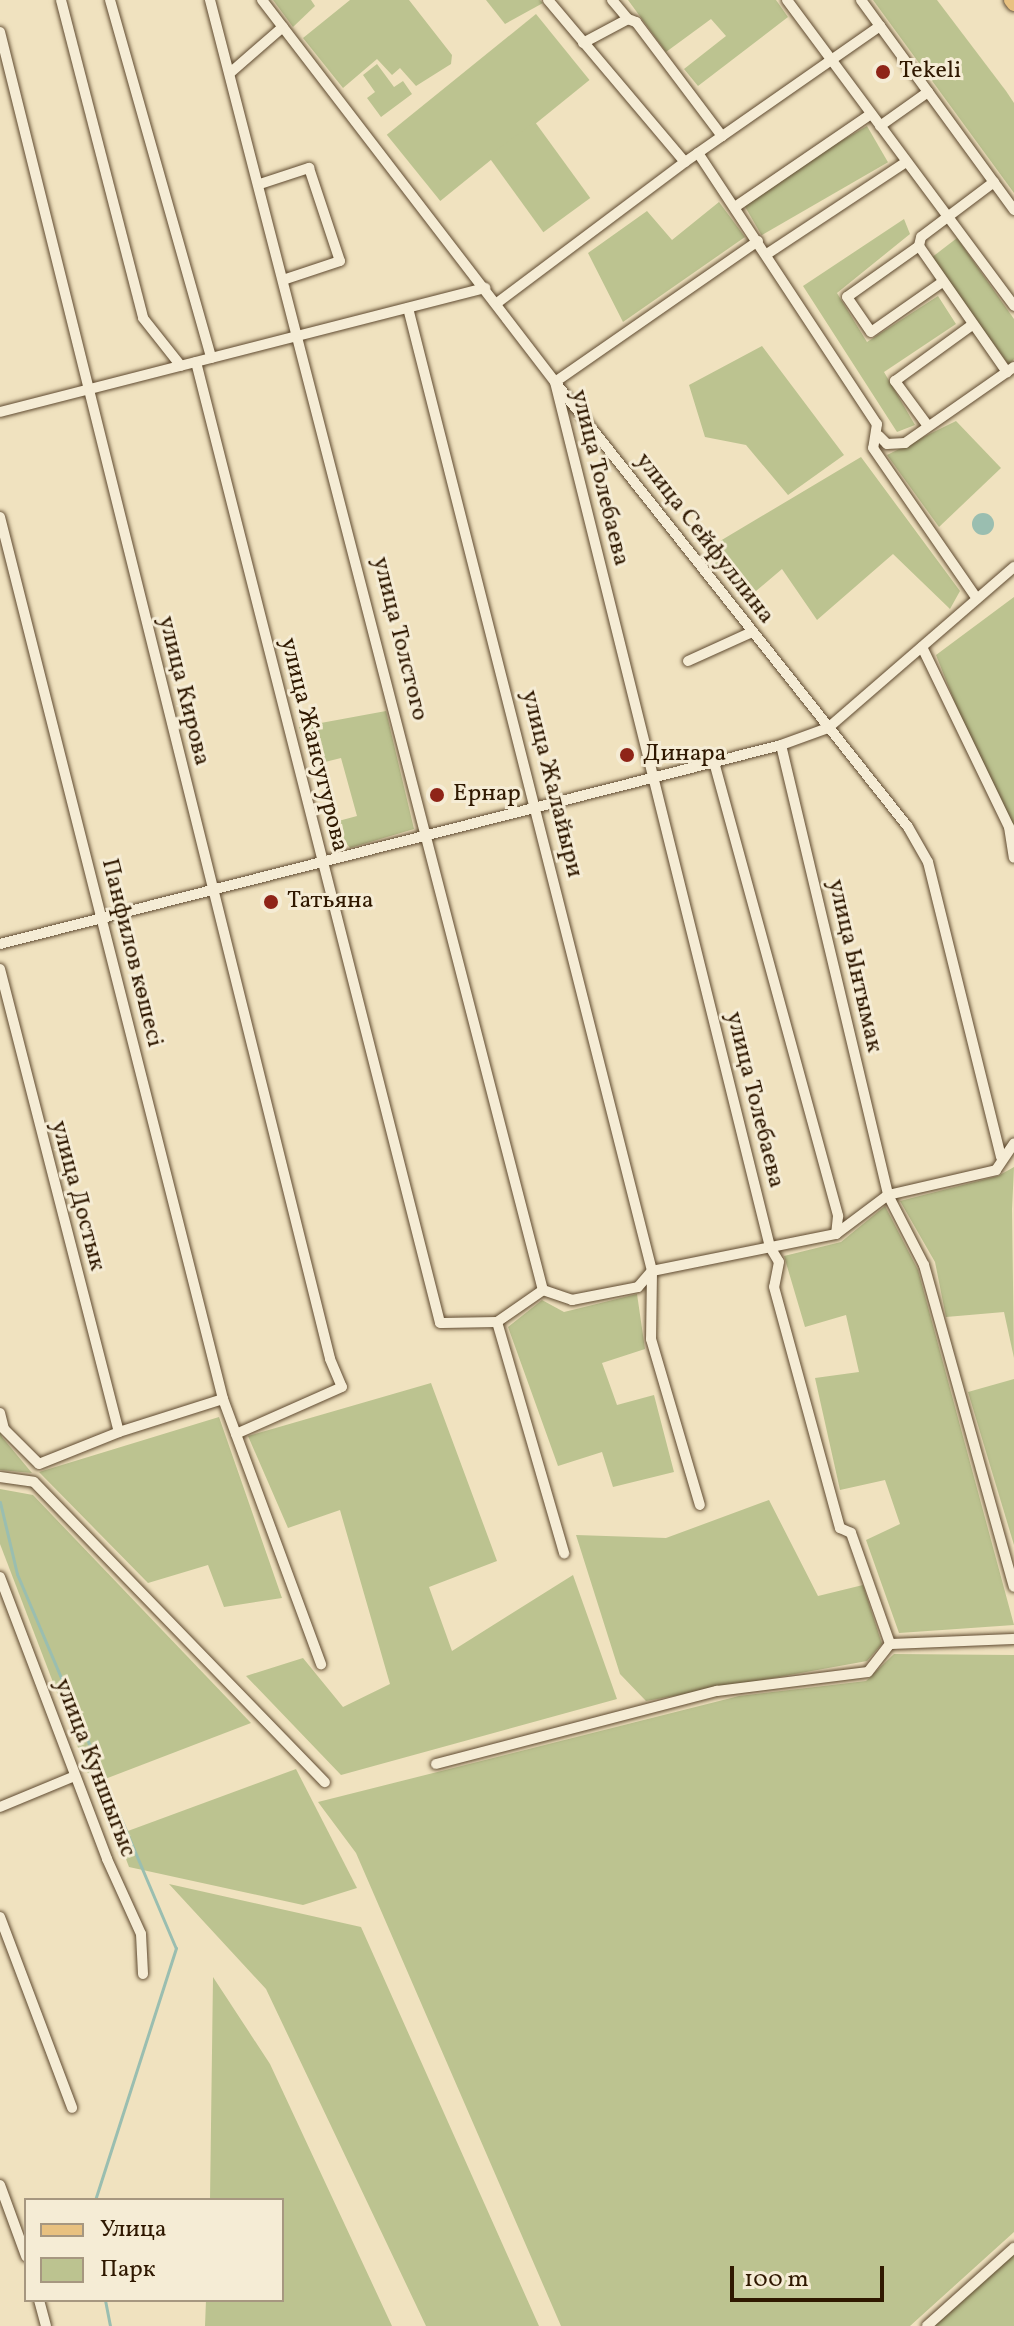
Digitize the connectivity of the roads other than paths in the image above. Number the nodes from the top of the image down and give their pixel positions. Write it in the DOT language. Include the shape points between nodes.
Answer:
graph roads {
  1 [pos="61,0"];
  2 [pos="110,0"];
  3 [pos="210,0"];
  4 [pos="262,0"];
  5 [pos="548,0"];
  6 [pos="612,0"];
  7 [pos="787,0"];
  8 [pos="861,0"];
  9 [pos="628,19"];
  10 [pos="880,26"];
  11 [pos="283,27"];
  12 [pos="0,32"];
  13 [pos="583,43"];
  14 [pos="831,60"];
  15 [pos="230,73"];
  16 [pos="928,92"];
  17 [pos="871,114"];
  18 [pos="880,126"];
  19 [pos="722,136"];
  20 [pos="698,153"];
  21 [pos="685,162"];
  22 [pos="906,162"];
  23 [pos="994,182"];
  24 [pos="260,184"];
  25 [pos="735,207"];
  26 [pos="1014,210"];
  27 [pos="948,216"];
  28 [pos="758,241"];
  29 [pos="919,246"];
  30 [pos="767,254"];
  31 [pos="286,279"];
  32 [pos="941,283"];
  33 [pos="485,288"];
  34 [pos="497,303"];
  35 [pos="1014,306"];
  36 [pos="408,308"];
  37 [pos="972,325"];
  38 [pos="301,335"];
  39 [pos="211,358"];
  40 [pos="196,362"];
  41 [pos="181,366"];
  42 [pos="1010,370"];
  43 [pos="555,382"];
  44 [pos="87,390"];
  45 [pos="0,412"];
  46 [pos="928,426"];
  47 [pos="879,436"];
  48 [pos="0,517"];
  49 [pos="1014,567"];
  50 [pos="977,599"];
  51 [pos="752,632"];
  52 [pos="922,647"];
  53 [pos="688,661"];
  54 [pos="828,728"];
  55 [pos="781,745"];
  56 [pos="714,762"];
  57 [pos="653,778"];
  58 [pos="536,807"];
  59 [pos="428,835"];
  60 [pos="1014,858"];
  61 [pos="321,862"];
  62 [pos="212,889"];
  63 [pos="101,917"];
  64 [pos="0,944"];
  65 [pos="0,969"];
  66 [pos="1014,1143"];
  67 [pos="1001,1157"];
  68 [pos="888,1195"];
  69 [pos="836,1234"];
  70 [pos="770,1247"];
  71 [pos="652,1271"];
  72 [pos="543,1290"];
  73 [pos="497,1322"];
  74 [pos="223,1399"];
  75 [pos="0,1413"];
  76 [pos="119,1432"];
  77 [pos="236,1434"];
  78 [pos="0,1477"];
  79 [pos="700,1505"];
  80 [pos="564,1553"];
  81 [pos="0,1577"];
  82 [pos="1014,1587"];
  83 [pos="1014,1639"];
  84 [pos="890,1644"];
  85 [pos="321,1664"];
  86 [pos="436,1764"];
  87 [pos="75,1776"];
  88 [pos="325,1782"];
  89 [pos="0,1807"];
  90 [pos="0,1917"];
  91 [pos="143,1974"];
  92 [pos="72,2108"];
  93 [pos="0,2185"];
  94 [pos="1014,2248"];
  95 [pos="24,2251"];
  96 [pos="40,2302"];
  97 [pos="46,2326"];
  98 [pos="927,2326"];
  1 -- 41 [label="street" via="143,318"];
  2 -- 39 [label="street"];
  3 -- 15 [label="street, улица Толстого"];
  4 -- 11 [label="street, улица Сейфуллина"];
  5 -- 13 [label="street"];
  6 -- 9 [label="street"];
  7 -- 14 [label="street"];
  8 -- 10 [label="street"];
  9 -- 13 [label="street"];
  9 -- 19 [label="street" via="636,22"];
  10 -- 14 [label="street"];
  10 -- 16 [label="street"];
  11 -- 15 [label="street"];
  11 -- 33 [label="street, улица Сейфуллина"];
  12 -- 44 [label="street, улица Кирова"];
  13 -- 21 [label="street"];
  14 -- 17 [label="street"];
  14 -- 19 [label="street"];
  15 -- 24 [label="street, улица Толстого"];
  16 -- 18 [label="street"];
  16 -- 23 [label="street"];
  17 -- 18 [label="street"];
  17 -- 25 [label="street"];
  18 -- 22 [label="street"];
  19 -- 20 [label="street"];
  20 -- 21 [label="street"];
  20 -- 25 [label="street"];
  21 -- 34 [label="street"];
  22 -- 27 [label="street"];
  22 -- 30 [label="street"];
  23 -- 26 [label="street"];
  23 -- 27 [label="street"];
  24 -- 31 [label="street, улица Толстого"];
  24 -- 31 [label="street" via="309,168 340,261"];
  25 -- 28 [label="street"];
  27 -- 29 [label="street" via="921,237"];
  27 -- 35 [label="street"];
  28 -- 30 [label="street"];
  28 -- 43 [label="street, улица Толебаева"];
  29 -- 32 [label="street"];
  29 -- 32 [label="street" via="847,297 871,332"];
  30 -- 47 [label="street" via="877,424"];
  31 -- 38 [label="street, улица Толстого"];
  32 -- 37 [label="street"];
  33 -- 34 [label="street, улица Сейфуллина"];
  33 -- 36 [label="street"];
  34 -- 43 [label="street, улица Сейфуллина"];
  36 -- 38 [label="street"];
  36 -- 58 [label="street, улица Жалайыри"];
  37 -- 42 [label="street"];
  37 -- 46 [label="street" via="895,381"];
  38 -- 39 [label="street"];
  38 -- 59 [label="street, улица Толстого"];
  39 -- 40 [label="street"];
  40 -- 41 [label="street"];
  40 -- 61 [label="street, улица Жансугурова"];
  41 -- 44 [label="street"];
  42 -- 46 [label="street"];
  43 -- 51 [label="street, улица Сейфуллина"];
  43 -- 57 [label="street, улица Толебаева"];
  44 -- 45 [label="street"];
  44 -- 62 [label="street, улица Кирова"];
  46 -- 47 [label="street" via="895,446"];
  47 -- 50 [label="street" via="873,448"];
  48 -- 63 [label="street, Панфилов көшесі"];
  49 -- 50 [label="street"];
  50 -- 52 [label="street"];
  51 -- 53 [label="street"];
  51 -- 54 [label="street, улица Сейфуллина"];
  52 -- 54 [label="street"];
  52 -- 60 [label="street" via="1009,827"];
  54 -- 55 [label="street"];
  54 -- 67 [label="street, улица Сейфуллина" via="908,827 928,862"];
  55 -- 56 [label="street"];
  55 -- 68 [label="street, улица Ынтымак"];
  56 -- 57 [label="street"];
  56 -- 69 [label="street" via="838,1216"];
  57 -- 58 [label="street"];
  57 -- 70 [label="street, улица Толебаева"];
  58 -- 59 [label="street"];
  58 -- 71 [label="street, улица Жалайыри"];
  59 -- 61 [label="street"];
  59 -- 72 [label="street, улица Толстого"];
  61 -- 62 [label="street"];
  61 -- 73 [label="street, улица Жансугурова" via="440,1323"];
  62 -- 63 [label="street"];
  62 -- 77 [label="street, улица Кирова" via="330,1359 342,1387"];
  63 -- 64 [label="street"];
  63 -- 74 [label="street, Панфилов көшесі"];
  65 -- 76 [label="street, улица Достык"];
  66 -- 67 [label="street"];
  67 -- 68 [label="street" via="996,1170"];
  68 -- 69 [label="street"];
  68 -- 82 [label="street, улица Ынтымак" via="924,1265"];
  69 -- 70 [label="street"];
  70 -- 71 [label="street"];
  70 -- 84 [label="street, улица Толебаева" via="779,1262 774,1287 840,1528 851,1533"];
  71 -- 72 [label="street" via="638,1287 572,1300"];
  71 -- 79 [label="street, улица Жалайыри" via="651,1339"];
  72 -- 73 [label="street"];
  73 -- 80 [label="street"];
  74 -- 76 [label="street"];
  74 -- 77 [label="street, Панфилов көшесі"];
  75 -- 76 [label="street" via="4,1429 39,1464"];
  77 -- 85 [label="street, Панфилов көшесі"];
  78 -- 88 [label="street" via="34,1482"];
  81 -- 87 [label="street, улица Куншыгыс"];
  83 -- 84 [label="street"];
  84 -- 86 [label="street" via="868,1672 717,1691"];
  87 -- 89 [label="street"];
  87 -- 91 [label="street, улица Куншыгыс" via="141,1934"];
  90 -- 92 [label="street"];
  93 -- 95 [label="street"];
  94 -- 98 [label="street"];
  96 -- 97 [label="street"];
}
